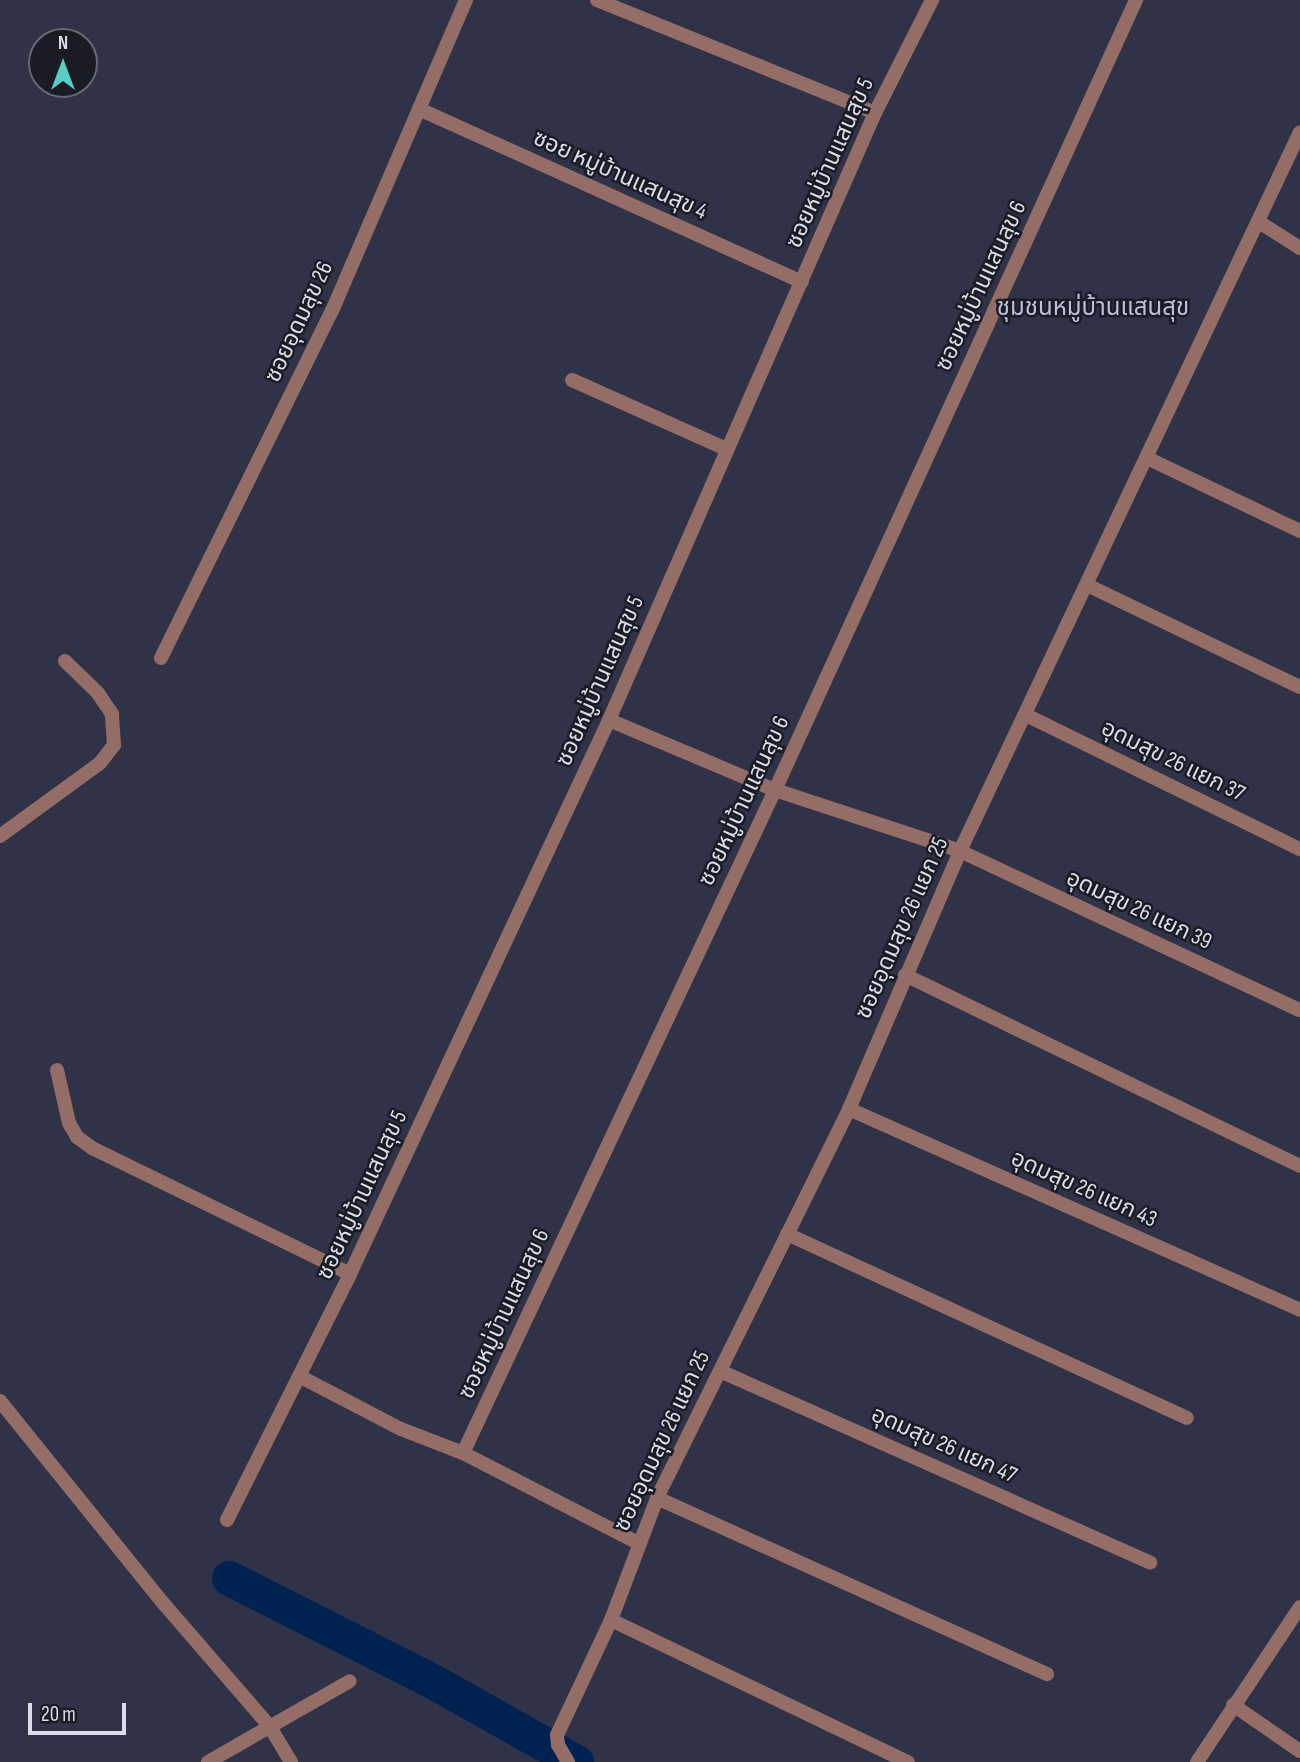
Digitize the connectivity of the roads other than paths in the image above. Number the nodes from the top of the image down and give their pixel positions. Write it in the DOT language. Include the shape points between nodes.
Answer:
graph roads {
  1 [pos="466,0"];
  2 [pos="597,0"];
  3 [pos="932,0"];
  4 [pos="1136,0"];
  5 [pos="419,109"];
  6 [pos="875,113"];
  7 [pos="1300,132"];
  8 [pos="1259,222"];
  9 [pos="1300,248"];
  10 [pos="802,282"];
  11 [pos="572,380"];
  12 [pos="726,449"];
  13 [pos="1147,458"];
  14 [pos="1300,531"];
  15 [pos="1087,585"];
  16 [pos="161,658"];
  17 [pos="65,661"];
  18 [pos="1300,687"];
  19 [pos="1026,715"];
  20 [pos="609,720"];
  21 [pos="775,790"];
  22 [pos="0,836"];
  23 [pos="1300,849"];
  24 [pos="960,851"];
  25 [pos="905,975"];
  26 [pos="1300,1010"];
  27 [pos="57,1069"];
  28 [pos="849,1110"];
  29 [pos="1300,1166"];
  30 [pos="787,1234"];
  31 [pos="350,1274"];
  32 [pos="1300,1310"];
  33 [pos="720,1371"];
  34 [pos="299,1376"];
  35 [pos="0,1401"];
  36 [pos="1187,1418"];
  37 [pos="463,1453"];
  38 [pos="657,1497"];
  39 [pos="227,1520"];
  40 [pos="638,1544"];
  41 [pos="1150,1562"];
  42 [pos="1300,1607"];
  43 [pos="611,1620"];
  44 [pos="1047,1674"];
  45 [pos="350,1681"];
  46 [pos="1233,1705"];
  47 [pos="270,1727"];
  48 [pos="1300,1751"];
  49 [pos="208,1762"];
  50 [pos="291,1762"];
  51 [pos="568,1762"];
  52 [pos="908,1762"];
  53 [pos="1196,1762"];
  1 -- 5 [label="street, ซอยอุดมสุข 26"];
  2 -- 6 [label="street"];
  3 -- 6 [label="street, ซอยหมู่บ้านแสนสุข 5"];
  4 -- 21 [label="street, ซอยหมู่บ้านแสนสุข 6"];
  5 -- 10 [label="street, ซอย หมู่บ้านแสนสุข 4"];
  5 -- 16 [label="street, ซอยอุดมสุข 26" via="332,311"];
  6 -- 10 [label="street, ซอยหมู่บ้านแสนสุข 5"];
  7 -- 8 [label="street, ซอยอุดมสุข 26 แยก 25"];
  8 -- 9 [label="street"];
  8 -- 13 [label="street, ซอยอุดมสุข 26 แยก 25"];
  10 -- 12 [label="street, ซอยหมู่บ้านแสนสุข 5"];
  11 -- 12 [label="street"];
  12 -- 20 [label="street, ซอยหมู่บ้านแสนสุข 5"];
  13 -- 14 [label="street"];
  13 -- 15 [label="street, ซอยอุดมสุข 26 แยก 25"];
  15 -- 18 [label="street"];
  15 -- 19 [label="street, ซอยอุดมสุข 26 แยก 25"];
  17 -- 22 [label="street" via="98,693 111,714 114,745 100,764"];
  19 -- 23 [label="street, อุดมสุข 26 แยก 37"];
  19 -- 24 [label="street, ซอยอุดมสุข 26 แยก 25"];
  20 -- 21 [label="street, อุดมสุข 26 แยก 39"];
  20 -- 31 [label="street, ซอยหมู่บ้านแสนสุข 5"];
  21 -- 24 [label="street, อุดมสุข 26 แยก 39"];
  21 -- 37 [label="street, ซอยหมู่บ้านแสนสุข 6"];
  24 -- 25 [label="street, ซอยอุดมสุข 26 แยก 25"];
  24 -- 26 [label="street, อุดมสุข 26 แยก 39"];
  25 -- 28 [label="street, ซอยอุดมสุข 26 แยก 25"];
  25 -- 29 [label="street"];
  27 -- 31 [label="street" via="69,1123 77,1137 92,1148"];
  28 -- 30 [label="street, ซอยอุดมสุข 26 แยก 25"];
  28 -- 32 [label="street, อุดมสุข 26 แยก 43"];
  30 -- 33 [label="street, ซอยอุดมสุข 26 แยก 25"];
  30 -- 36 [label="street"];
  31 -- 34 [label="street, ซอยหมู่บ้านแสนสุข 5"];
  33 -- 38 [label="street, ซอยอุดมสุข 26 แยก 25"];
  33 -- 41 [label="street, อุดมสุข 26 แยก 47"];
  34 -- 37 [label="street" via="401,1429"];
  34 -- 39 [label="street, ซอยหมู่บ้านแสนสุข 5"];
  35 -- 47 [label="street"];
  37 -- 40 [label="street"];
  38 -- 40 [label="street, ซอยอุดมสุข 26 แยก 25"];
  38 -- 44 [label="street"];
  40 -- 43 [label="street, ซอยอุดมสุข 26 แยก 25"];
  42 -- 46 [label="street"];
  43 -- 51 [label="street, ซอยอุดมสุข 26 แยก 25" via="557,1735"];
  43 -- 52 [label="street"];
  45 -- 47 [label="street"];
  46 -- 48 [label="street"];
  46 -- 53 [label="street"];
  47 -- 49 [label="street"];
  47 -- 50 [label="street"];
}
